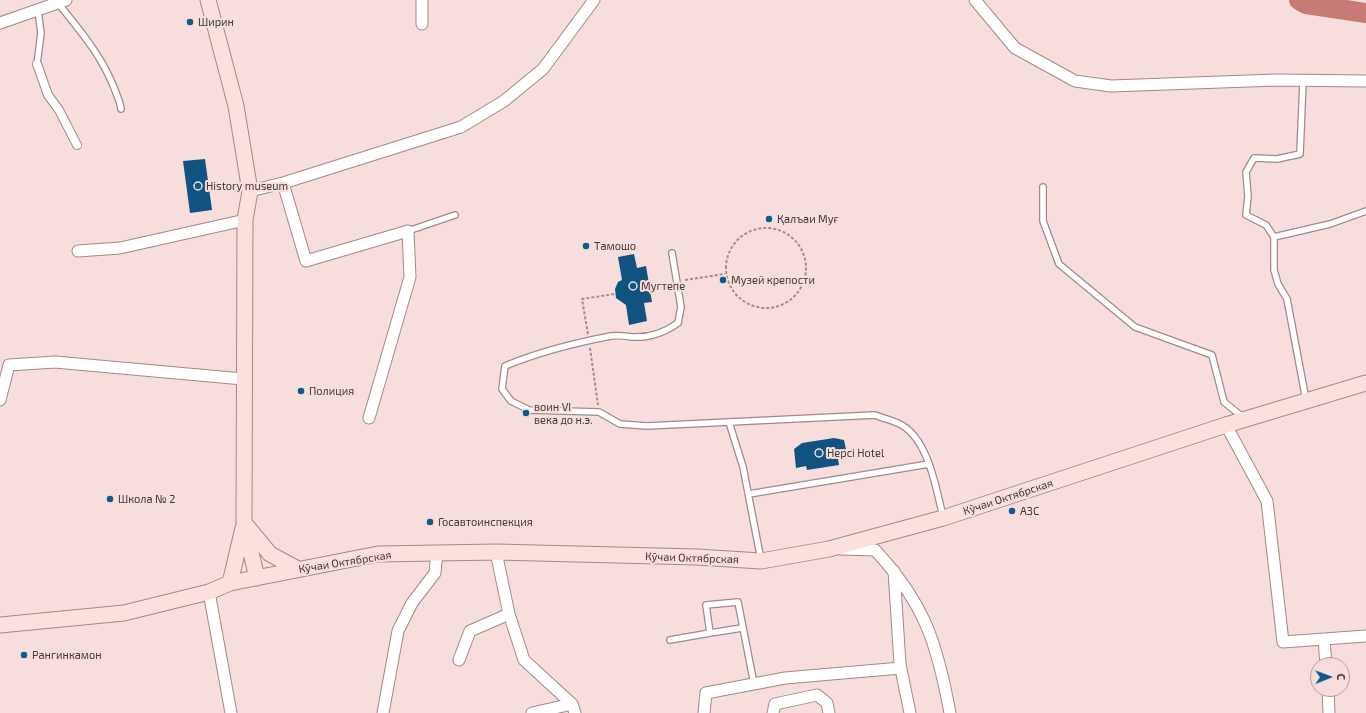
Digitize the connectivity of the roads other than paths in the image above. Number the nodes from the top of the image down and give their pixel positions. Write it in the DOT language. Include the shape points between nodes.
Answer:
graph roads {
  1 [pos="208,0"];
  2 [pos="422,0"];
  3 [pos="594,0"];
  4 [pos="975,0"];
  5 [pos="62,2"];
  6 [pos="38,11"];
  7 [pos="0,23"];
  8 [pos="422,24"];
  9 [pos="37,64"];
  10 [pos="1303,81"];
  11 [pos="1366,81"];
  12 [pos="121,109"];
  13 [pos="77,145"];
  14 [pos="283,183"];
  15 [pos="1044,187"];
  16 [pos="250,191"];
  17 [pos="1366,211"];
  18 [pos="455,215"];
  19 [pos="245,220"];
  20 [pos="408,231"];
  21 [pos="1274,237"];
  22 [pos="78,251"];
  23 [pos="672,253"];
  24 [pos="243,379"];
  25 [pos="1366,383"];
  26 [pos="0,400"];
  27 [pos="1306,402"];
  28 [pos="369,418"];
  29 [pos="1246,420"];
  30 [pos="728,422"];
  31 [pos="1226,425"];
  32 [pos="929,464"];
  33 [pos="749,494"];
  34 [pos="943,518"];
  35 [pos="244,523"];
  36 [pos="829,549"];
  37 [pos="437,552"];
  38 [pos="496,552"];
  39 [pos="761,561"];
  40 [pos="298,569"];
  41 [pos="894,570"];
  42 [pos="257,578"];
  43 [pos="230,584"];
  44 [pos="209,592"];
  45 [pos="509,614"];
  46 [pos="0,625"];
  47 [pos="742,628"];
  48 [pos="710,633"];
  49 [pos="1366,636"];
  50 [pos="1324,639"];
  51 [pos="670,640"];
  52 [pos="1325,657"];
  53 [pos="459,660"];
  54 [pos="901,668"];
  55 [pos="754,684"];
  56 [pos="1328,697"];
  57 [pos="574,708"];
  58 [pos="231,713"];
  59 [pos="383,713"];
  60 [pos="532,713"];
  61 [pos="704,713"];
  62 [pos="773,713"];
  63 [pos="829,713"];
  64 [pos="910,713"];
  65 [pos="950,713"];
  66 [pos="1329,713"];
  1 -- 16 [label="main road" via="236,106"];
  2 -- 8 [label="street"];
  3 -- 14 [label="street" via="543,69 504,101 461,127"];
  4 -- 10 [label="street" via="1015,48 1076,81 1111,86"];
  5 -- 6 [label="street"];
  5 -- 12 [label="lane" via="92,45 108,75"];
  6 -- 7 [label="street"];
  6 -- 9 [label="lane" via="41,33"];
  9 -- 13 [label="street" via="48,95"];
  10 -- 11 [label="street"];
  10 -- 21 [label="lane" via="1300,154 1277,159 1254,158 1246,172 1246,215 1266,225"];
  14 -- 16 [label="street"];
  14 -- 20 [label="street" via="306,261"];
  15 -- 29 [label="lane" via="1043,221 1059,264 1135,327 1212,355 1224,402"];
  16 -- 19 [label="main road"];
  17 -- 21 [label="lane" via="1330,224"];
  18 -- 20 [label="lane"];
  19 -- 22 [label="street" via="120,248"];
  19 -- 24 [label="main road"];
  20 -- 28 [label="street" via="410,277"];
  21 -- 27 [label="lane" via="1274,270 1278,284 1287,299"];
  23 -- 30 [label="lane" via="681,307 678,323 667,332 641,337 612,336 534,354 504,366 502,389 511,401 529,410 599,412 620,424 647,426"];
  24 -- 26 [label="street" via="55,362 9,365"];
  24 -- 35 [label="main road"];
  25 -- 27 [label="main road, Кӯчаи Октябрская"];
  27 -- 29 [label="main road, Кӯчаи Октябрская"];
  29 -- 31 [label="main road, Кӯчаи Октябрская"];
  30 -- 32 [label="lane" via="875,415 906,427 921,446"];
  30 -- 33 [label="lane" via="744,467"];
  31 -- 34 [label="main road, Кӯчаи Октябрская"];
  31 -- 50 [label="street" via="1267,501 1283,642"];
  32 -- 33 [label="lane"];
  32 -- 34 [label="lane"];
  33 -- 39 [label="lane"];
  34 -- 36 [label="main road, Кӯчаи Октябрская"];
  35 -- 40 [label="main road" via="270,554"];
  35 -- 42 [label="main road"];
  35 -- 43 [label="main road"];
  36 -- 39 [label="main road, Кӯчаи Октябрская"];
  36 -- 41 [label="street" via="876,550"];
  37 -- 38 [label="main road, Кӯчаи Октябрская"];
  37 -- 40 [label="main road, Кӯчаи Октябрская" via="378,554"];
  37 -- 59 [label="street" via="435,573 412,603 398,631"];
  38 -- 39 [label="main road, Кӯчаи Октябрская"];
  38 -- 45 [label="street"];
  40 -- 42 [label="main road, Кӯчаи Октябрская"];
  41 -- 54 [label="street"];
  41 -- 65 [label="street" via="919,607 933,640 942,668"];
  42 -- 43 [label="main road, Кӯчаи Октябрская"];
  43 -- 44 [label="main road, Кӯчаи Октябрская"];
  44 -- 46 [label="main road, Кӯчаи Октябрская" via="124,613"];
  44 -- 58 [label="street"];
  45 -- 53 [label="street" via="470,631"];
  45 -- 57 [label="street" via="524,660"];
  47 -- 48 [label="lane"];
  47 -- 48 [label="lane" via="738,602 706,606"];
  47 -- 55 [label="lane"];
  48 -- 51 [label="lane"];
  49 -- 50 [label="street"];
  50 -- 52 [label="street"];
  54 -- 55 [label="street" via="785,678"];
  54 -- 64 [label="street"];
  55 -- 61 [label="street" via="706,693"];
  56 -- 66 [label="street"];
  57 -- 60 [label="street"];
  62 -- 63 [label="street" via="775,704 817,695 827,703"];
}
